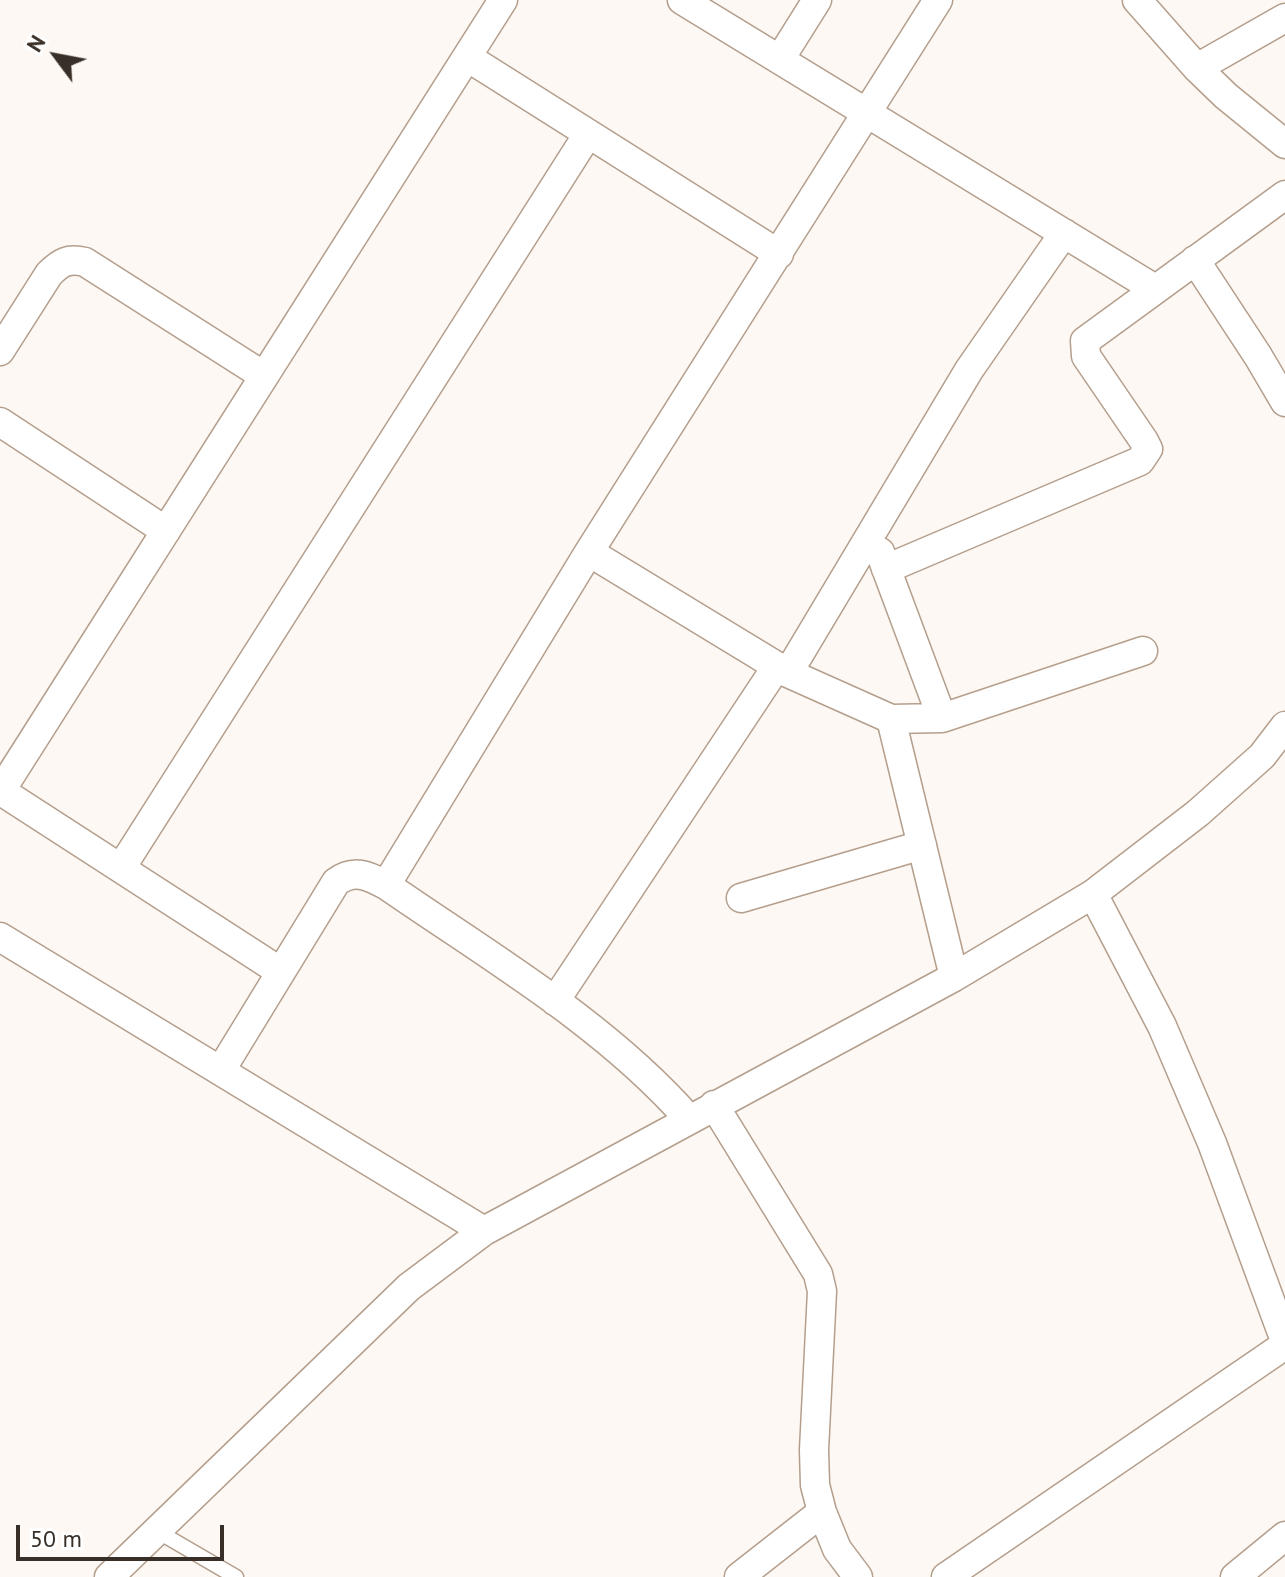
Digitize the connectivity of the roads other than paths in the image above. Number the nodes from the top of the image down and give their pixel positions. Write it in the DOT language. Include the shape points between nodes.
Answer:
graph roads {
  1 [pos="503,0"];
  2 [pos="817,0"];
  3 [pos="938,0"];
  4 [pos="1137,0"];
  5 [pos="700,5"];
  6 [pos="1285,18"];
  7 [pos="467,57"];
  8 [pos="780,59"];
  9 [pos="1197,68"];
  10 [pos="869,112"];
  11 [pos="588,134"];
  12 [pos="1285,144"];
  13 [pos="1285,195"];
  14 [pos="1064,233"];
  15 [pos="779,254"];
  16 [pos="1195,260"];
  17 [pos="1155,289"];
  18 [pos="0,351"];
  19 [pos="264,376"];
  20 [pos="1285,402"];
  21 [pos="0,422"];
  22 [pos="166,531"];
  23 [pos="873,533"];
  24 [pos="589,552"];
  25 [pos="886,569"];
  26 [pos="1143,651"];
  27 [pos="783,670"];
  28 [pos="942,718"];
  29 [pos="891,719"];
  30 [pos="1285,726"];
  31 [pos="0,791"];
  32 [pos="922,845"];
  33 [pos="121,868"];
  34 [pos="386,885"];
  35 [pos="1093,894"];
  36 [pos="741,898"];
  37 [pos="0,937"];
  38 [pos="281,972"];
  39 [pos="954,977"];
  40 [pos="555,1001"];
  41 [pos="221,1070"];
  42 [pos="714,1105"];
  43 [pos="688,1118"];
  44 [pos="484,1231"];
  45 [pos="1285,1343"];
  46 [pos="822,1512"];
  47 [pos="157,1531"];
  48 [pos="1285,1536"];
  49 [pos="109,1577"];
  50 [pos="236,1577"];
  51 [pos="739,1577"];
  52 [pos="858,1577"];
  53 [pos="946,1577"];
  54 [pos="1235,1577"];
  1 -- 7 [label="street"];
  2 -- 8 [label="street"];
  3 -- 10 [label="street"];
  4 -- 9 [label="street"];
  5 -- 8 [label="street"];
  6 -- 9 [label="street"];
  7 -- 11 [label="street"];
  7 -- 19 [label="street"];
  8 -- 10 [label="street"];
  9 -- 12 [label="street"];
  10 -- 14 [label="street"];
  10 -- 15 [label="street"];
  11 -- 15 [label="street"];
  11 -- 33 [label="street"];
  13 -- 16 [label="street"];
  14 -- 17 [label="street"];
  14 -- 23 [label="street" via="969,370"];
  15 -- 24 [label="street"];
  16 -- 17 [label="street"];
  16 -- 20 [label="street"];
  17 -- 25 [label="street" via="1092,335 1083,348 1144,441 1146,456"];
  18 -- 19 [label="street" via="49,274 72,259 85,262"];
  19 -- 22 [label="street"];
  21 -- 22 [label="street"];
  22 -- 31 [label="street"];
  23 -- 25 [label="street"];
  23 -- 27 [label="street"];
  24 -- 27 [label="street"];
  24 -- 34 [label="street"];
  25 -- 28 [label="street"];
  26 -- 28 [label="street"];
  27 -- 29 [label="street"];
  27 -- 40 [label="street"];
  28 -- 29 [label="street"];
  29 -- 32 [label="street"];
  30 -- 35 [label="street" via="1262,756 1198,813"];
  31 -- 33 [label="street"];
  32 -- 36 [label="street"];
  32 -- 39 [label="street"];
  33 -- 38 [label="street"];
  34 -- 38 [label="street" via="358,873 336,882"];
  34 -- 40 [label="street"];
  35 -- 39 [label="street"];
  35 -- 45 [label="street" via="1181,1070"];
  37 -- 41 [label="street"];
  38 -- 41 [label="street"];
  39 -- 42 [label="street"];
  40 -- 43 [label="street" via="659,1085"];
  41 -- 44 [label="street"];
  42 -- 43 [label="street"];
  42 -- 46 [label="street" via="818,1274 822,1291 814,1450"];
  43 -- 44 [label="street"];
  44 -- 47 [label="street" via="409,1287"];
  45 -- 53 [label="street"];
  46 -- 51 [label="street"];
  46 -- 52 [label="street" via="837,1549"];
  47 -- 49 [label="street"];
  47 -- 50 [label="lane"];
  48 -- 54 [label="street"];
}
